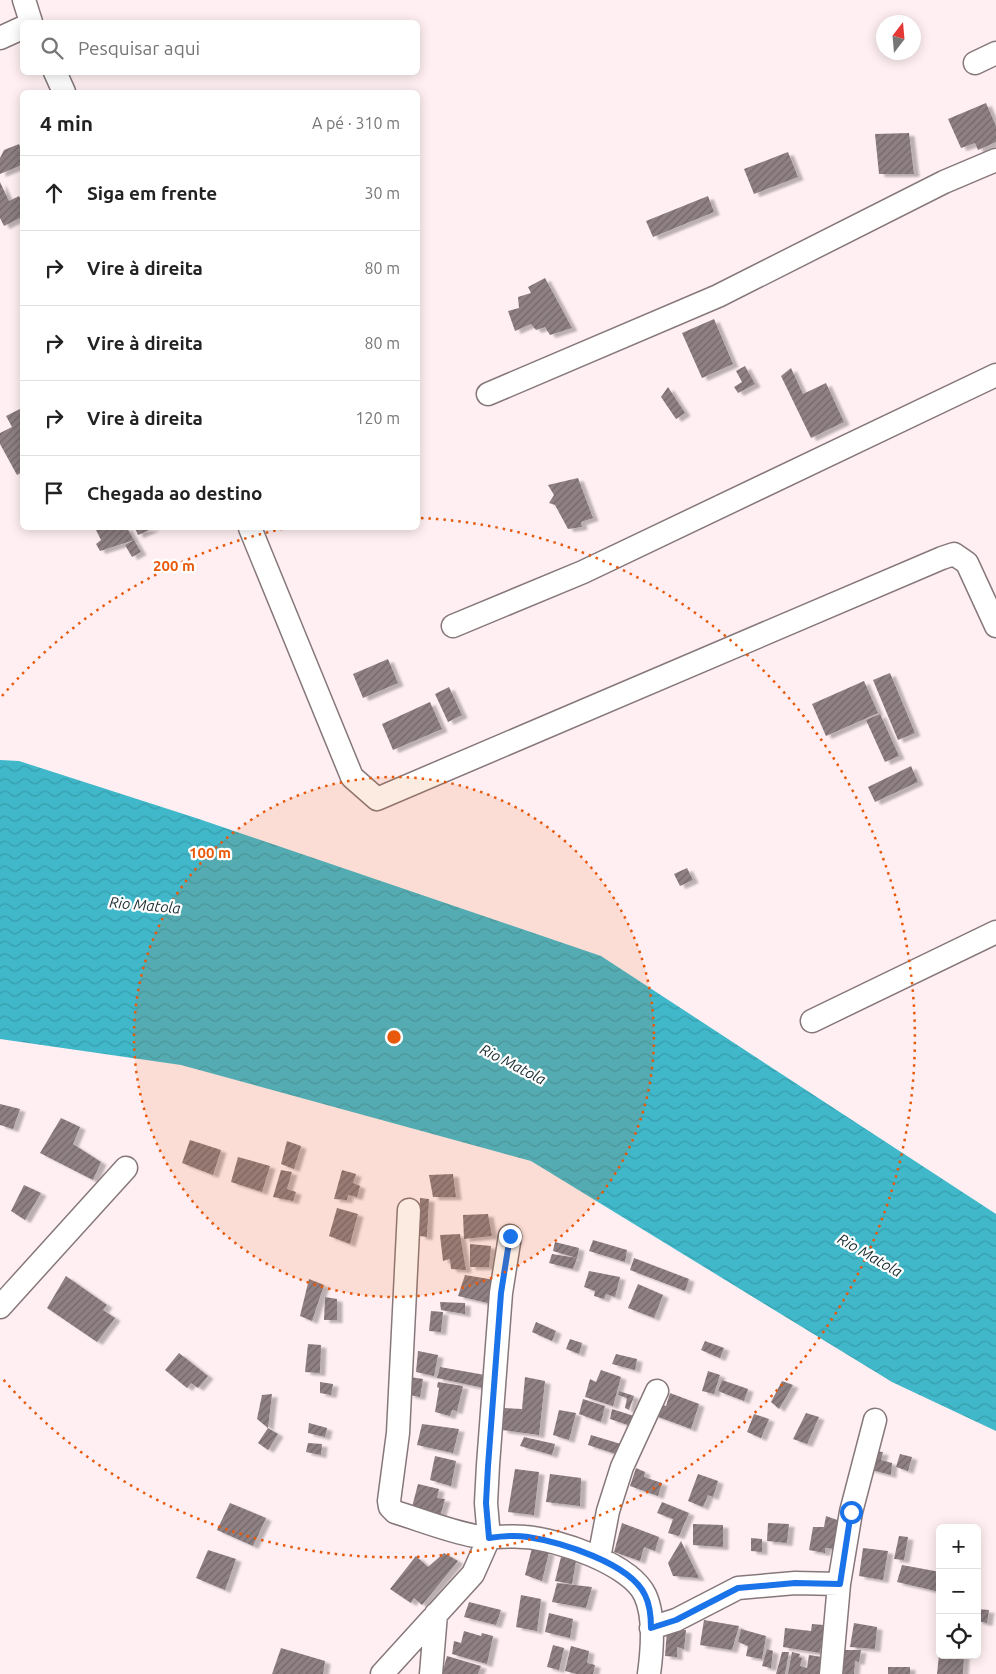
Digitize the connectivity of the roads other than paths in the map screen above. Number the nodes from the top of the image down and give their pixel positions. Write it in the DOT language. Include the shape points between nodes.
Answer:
graph roads {
  1 [pos="24,0"];
  2 [pos="30,20"];
  3 [pos="20,29"];
  4 [pos="0,38"];
  5 [pos="996,53"];
  6 [pos="975,63"];
  7 [pos="56,75"];
  8 [pos="63,90"];
  9 [pos="996,160"];
  10 [pos="996,375"];
  11 [pos="488,394"];
  12 [pos="251,530"];
  13 [pos="453,626"];
  14 [pos="996,626"];
  15 [pos="996,932"];
  16 [pos="812,1021"];
  17 [pos="126,1168"];
  18 [pos="409,1210"];
  19 [pos="510,1236"];
  20 [pos="0,1307"];
  21 [pos="657,1391"];
  22 [pos="875,1420"];
  23 [pos="489,1538"];
  24 [pos="599,1558"];
  25 [pos="840,1584"];
  26 [pos="436,1614"];
  27 [pos="651,1628"];
  28 [pos="382,1674"];
  29 [pos="431,1674"];
  30 [pos="649,1674"];
  31 [pos="831,1674"];
  1 -- 2 [label="street"];
  3 -- 4 [label="street"];
  5 -- 6 [label="street"];
  7 -- 8 [label="street"];
  9 -- 11 [label="street" via="944,182 718,296"];
  10 -- 13 [label="street" via="583,572"];
  12 -- 14 [label="street" via="352,777 377,798 954,554 967,563"];
  15 -- 16 [label="street"];
  17 -- 20 [label="street"];
  18 -- 23 [label="street" via="398,1433 388,1501 395,1512"];
  19 -- 23 [label="street" via="501,1293 488,1466 486,1503"];
  21 -- 24 [label="street" via="622,1467 608,1511"];
  22 -- 25 [label="street" via="851,1512"];
  23 -- 24 [label="street" via="526,1537 560,1543"];
  23 -- 26 [label="street" via="473,1574"];
  24 -- 27 [label="street" via="639,1585 649,1607"];
  25 -- 27 [label="street" via="795,1583 738,1588 676,1620"];
  25 -- 31 [label="street"];
  26 -- 28 [label="street"];
  26 -- 29 [label="street"];
  27 -- 30 [label="street"];
}
